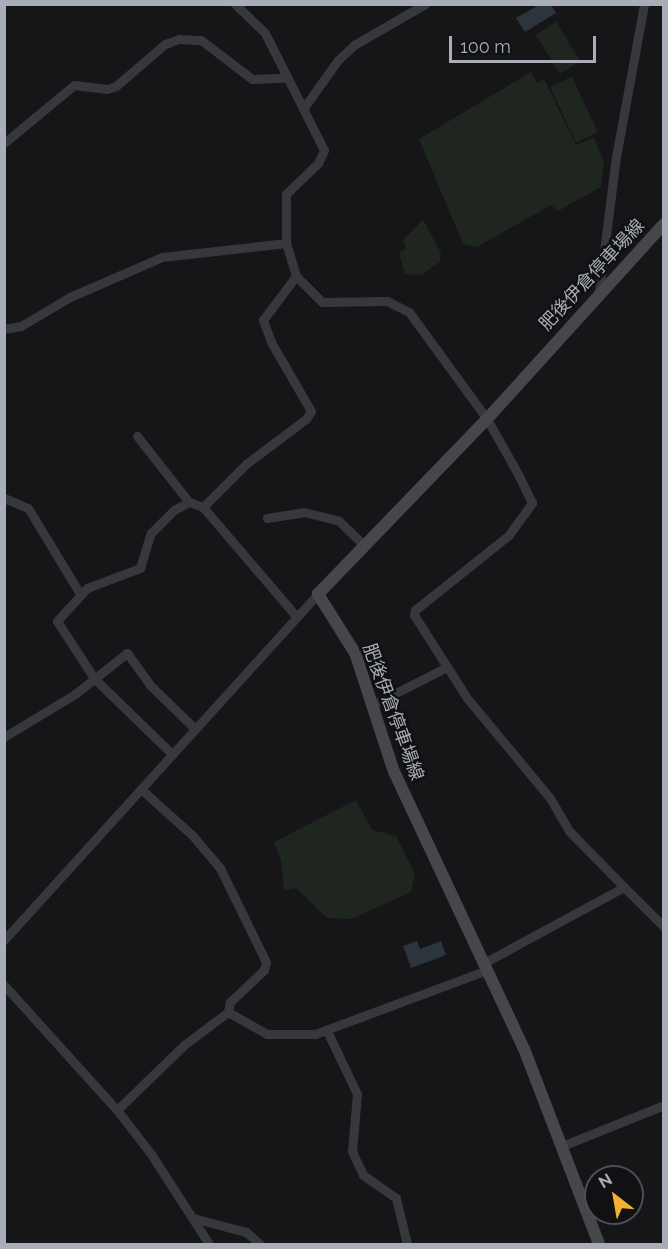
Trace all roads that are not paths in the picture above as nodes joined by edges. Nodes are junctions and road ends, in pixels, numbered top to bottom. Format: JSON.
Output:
{"nodes":[{"id":1,"x":235,"y":4,"type":"edge"},
{"id":2,"x":425,"y":4,"type":"edge"},
{"id":3,"x":644,"y":4,"type":"edge"},
{"id":4,"x":285,"y":78,"type":"junction"},
{"id":5,"x":303,"y":109,"type":"junction"},
{"id":6,"x":4,"y":143,"type":"edge"},
{"id":7,"x":663,"y":224,"type":"edge"},
{"id":8,"x":286,"y":243,"type":"junction"},
{"id":9,"x":296,"y":276,"type":"junction"},
{"id":10,"x":599,"y":291,"type":"junction"},
{"id":11,"x":4,"y":329,"type":"edge"},
{"id":12,"x":487,"y":419,"type":"junction"},
{"id":13,"x":137,"y":436,"type":"dead end"},
{"id":14,"x":4,"y":498,"type":"edge"},
{"id":15,"x":189,"y":502,"type":"junction"},
{"id":16,"x":203,"y":507,"type":"junction"},
{"id":17,"x":267,"y":518,"type":"dead end"},
{"id":18,"x":363,"y":544,"type":"junction"},
{"id":19,"x":80,"y":594,"type":"junction"},
{"id":20,"x":318,"y":594,"type":"junction"},
{"id":21,"x":296,"y":616,"type":"junction"},
{"id":22,"x":447,"y":667,"type":"junction"},
{"id":23,"x":94,"y":678,"type":"junction"},
{"id":24,"x":372,"y":705,"type":"junction"},
{"id":25,"x":194,"y":728,"type":"junction"},
{"id":26,"x":4,"y":737,"type":"edge"},
{"id":27,"x":171,"y":753,"type":"junction"},
{"id":28,"x":141,"y":789,"type":"junction"},
{"id":29,"x":624,"y":886,"type":"junction"},
{"id":30,"x":663,"y":927,"type":"edge"},
{"id":31,"x":4,"y":940,"type":"edge"},
{"id":32,"x":485,"y":967,"type":"junction"},
{"id":33,"x":4,"y":985,"type":"edge"},
{"id":34,"x":228,"y":1012,"type":"junction"},
{"id":35,"x":327,"y":1031,"type":"junction"},
{"id":36,"x":663,"y":1105,"type":"edge"},
{"id":37,"x":117,"y":1110,"type":"junction"},
{"id":38,"x":562,"y":1146,"type":"junction"},
{"id":39,"x":193,"y":1218,"type":"junction"},
{"id":40,"x":209,"y":1245,"type":"edge"},
{"id":41,"x":260,"y":1245,"type":"edge"},
{"id":42,"x":408,"y":1245,"type":"edge"},
{"id":43,"x":599,"y":1245,"type":"edge"}],
"edges":[{"from":1,"to":4,"type":"street"},
{"from":2,"to":5,"type":"street"},
{"from":3,"to":10,"type":"street"},
{"from":4,"to":5,"type":"street"},
{"from":4,"to":6,"type":"street"},
{"from":5,"to":8,"type":"street"},
{"from":7,"to":10,"type":"main road","name":"肥後伊倉停車場線"},
{"from":8,"to":9,"type":"street"},
{"from":8,"to":11,"type":"street"},
{"from":9,"to":12,"type":"street"},
{"from":9,"to":16,"type":"street"},
{"from":10,"to":12,"type":"main road","name":"肥後伊倉停車場線"},
{"from":12,"to":18,"type":"main road","name":"肥後伊倉停車場線"},
{"from":12,"to":22,"type":"street"},
{"from":13,"to":15,"type":"street"},
{"from":14,"to":19,"type":"street"},
{"from":15,"to":16,"type":"street"},
{"from":15,"to":19,"type":"street"},
{"from":16,"to":21,"type":"street"},
{"from":17,"to":18,"type":"street"},
{"from":18,"to":20,"type":"main road","name":"肥後伊倉停車場線"},
{"from":19,"to":23,"type":"street"},
{"from":20,"to":21,"type":"street"},
{"from":20,"to":24,"type":"main road","name":"肥後伊倉停車場線"},
{"from":21,"to":25,"type":"street"},
{"from":22,"to":24,"type":"street"},
{"from":22,"to":29,"type":"street"},
{"from":23,"to":25,"type":"street"},
{"from":23,"to":26,"type":"street"},
{"from":23,"to":27,"type":"street"},
{"from":24,"to":32,"type":"main road","name":"肥後伊倉停車場線"},
{"from":25,"to":27,"type":"street"},
{"from":27,"to":28,"type":"street"},
{"from":28,"to":31,"type":"street"},
{"from":28,"to":34,"type":"street"},
{"from":29,"to":30,"type":"street"},
{"from":29,"to":32,"type":"street"},
{"from":32,"to":35,"type":"street"},
{"from":32,"to":38,"type":"main road","name":"肥後伊倉停車場線"},
{"from":33,"to":37,"type":"street"},
{"from":34,"to":35,"type":"street"},
{"from":34,"to":37,"type":"street"},
{"from":35,"to":42,"type":"street"},
{"from":36,"to":38,"type":"street"},
{"from":37,"to":39,"type":"street"},
{"from":38,"to":43,"type":"main road","name":"肥後伊倉停車場線"},
{"from":39,"to":40,"type":"street"},
{"from":39,"to":41,"type":"street"}]}
